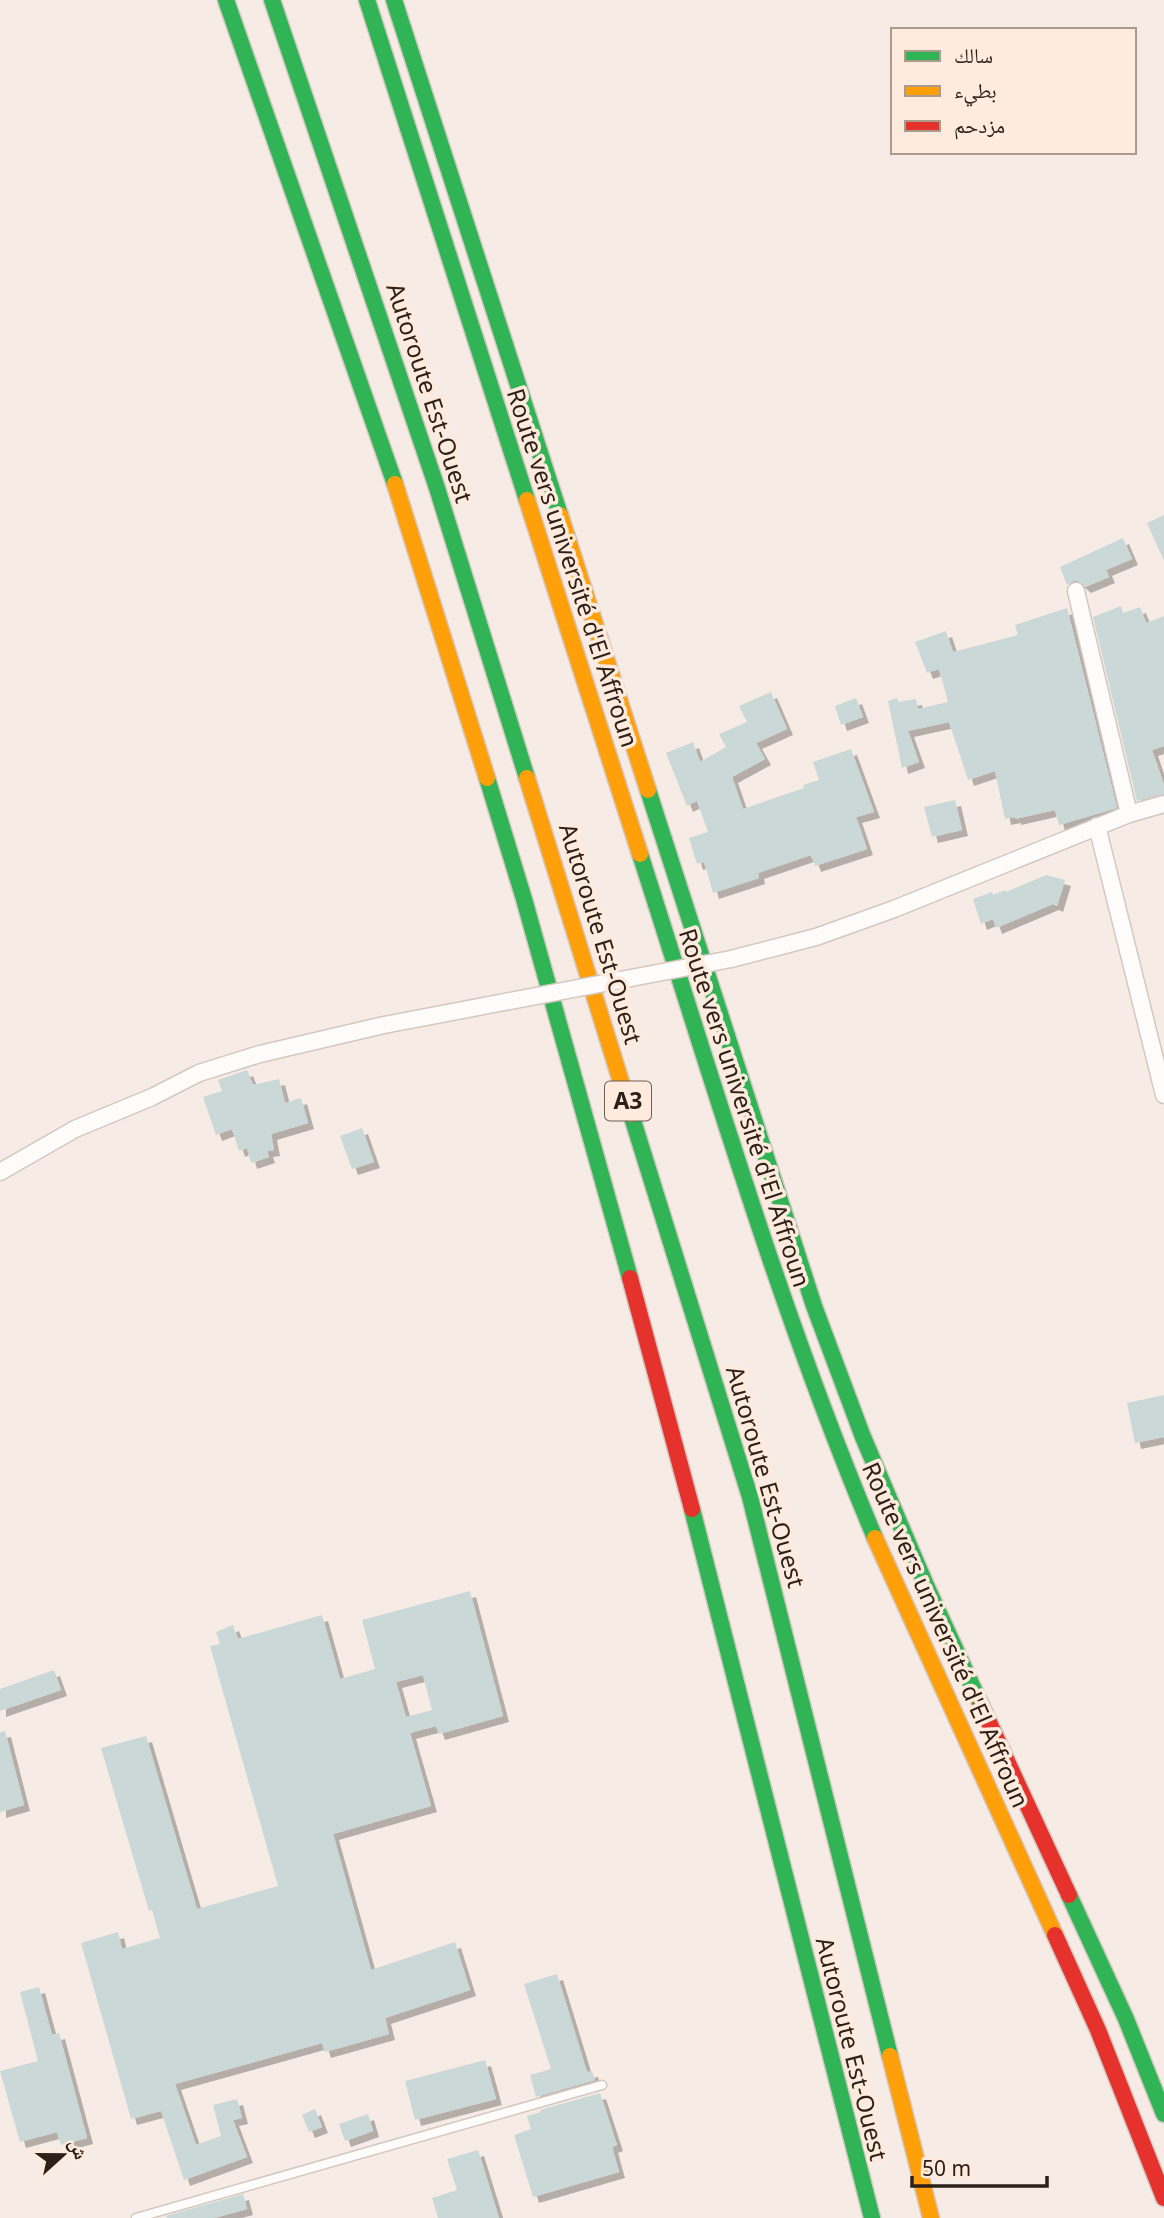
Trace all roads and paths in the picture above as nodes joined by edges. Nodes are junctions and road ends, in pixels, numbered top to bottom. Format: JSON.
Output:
{"nodes":[{"id":1,"x":226,"y":0,"type":"edge"},
{"id":2,"x":272,"y":0,"type":"edge"},
{"id":3,"x":367,"y":0,"type":"edge"},
{"id":4,"x":394,"y":0,"type":"edge"},
{"id":5,"x":1076,"y":591,"type":"dead end"},
{"id":6,"x":1164,"y":804,"type":"edge"},
{"id":7,"x":1129,"y":814,"type":"junction"},
{"id":8,"x":1097,"y":826,"type":"junction"},
{"id":9,"x":1164,"y":1095,"type":"edge"},
{"id":10,"x":0,"y":1172,"type":"edge"},
{"id":11,"x":601,"y":2085,"type":"dead end"},
{"id":12,"x":1164,"y":2114,"type":"edge"},
{"id":13,"x":1164,"y":2198,"type":"edge"},
{"id":14,"x":136,"y":2218,"type":"edge"},
{"id":15,"x":872,"y":2218,"type":"edge"},
{"id":16,"x":931,"y":2218,"type":"edge"}],
"edges":[{"from":1,"to":15,"type":"main road","name":"Autoroute Est-Ouest","number":"A3"},
{"from":2,"to":16,"type":"main road","name":"Autoroute Est-Ouest","number":"A3"},
{"from":3,"to":13,"type":"main road","name":"Route vers université d'El Affroun"},
{"from":4,"to":12,"type":"main road","name":"Route vers université d'El Affroun"},
{"from":5,"to":7,"type":"street"},
{"from":6,"to":7,"type":"street"},
{"from":7,"to":8,"type":"street"},
{"from":8,"to":9,"type":"street"},
{"from":8,"to":10,"type":"street","bridge":true},
{"from":11,"to":14,"type":"lane"}]}
